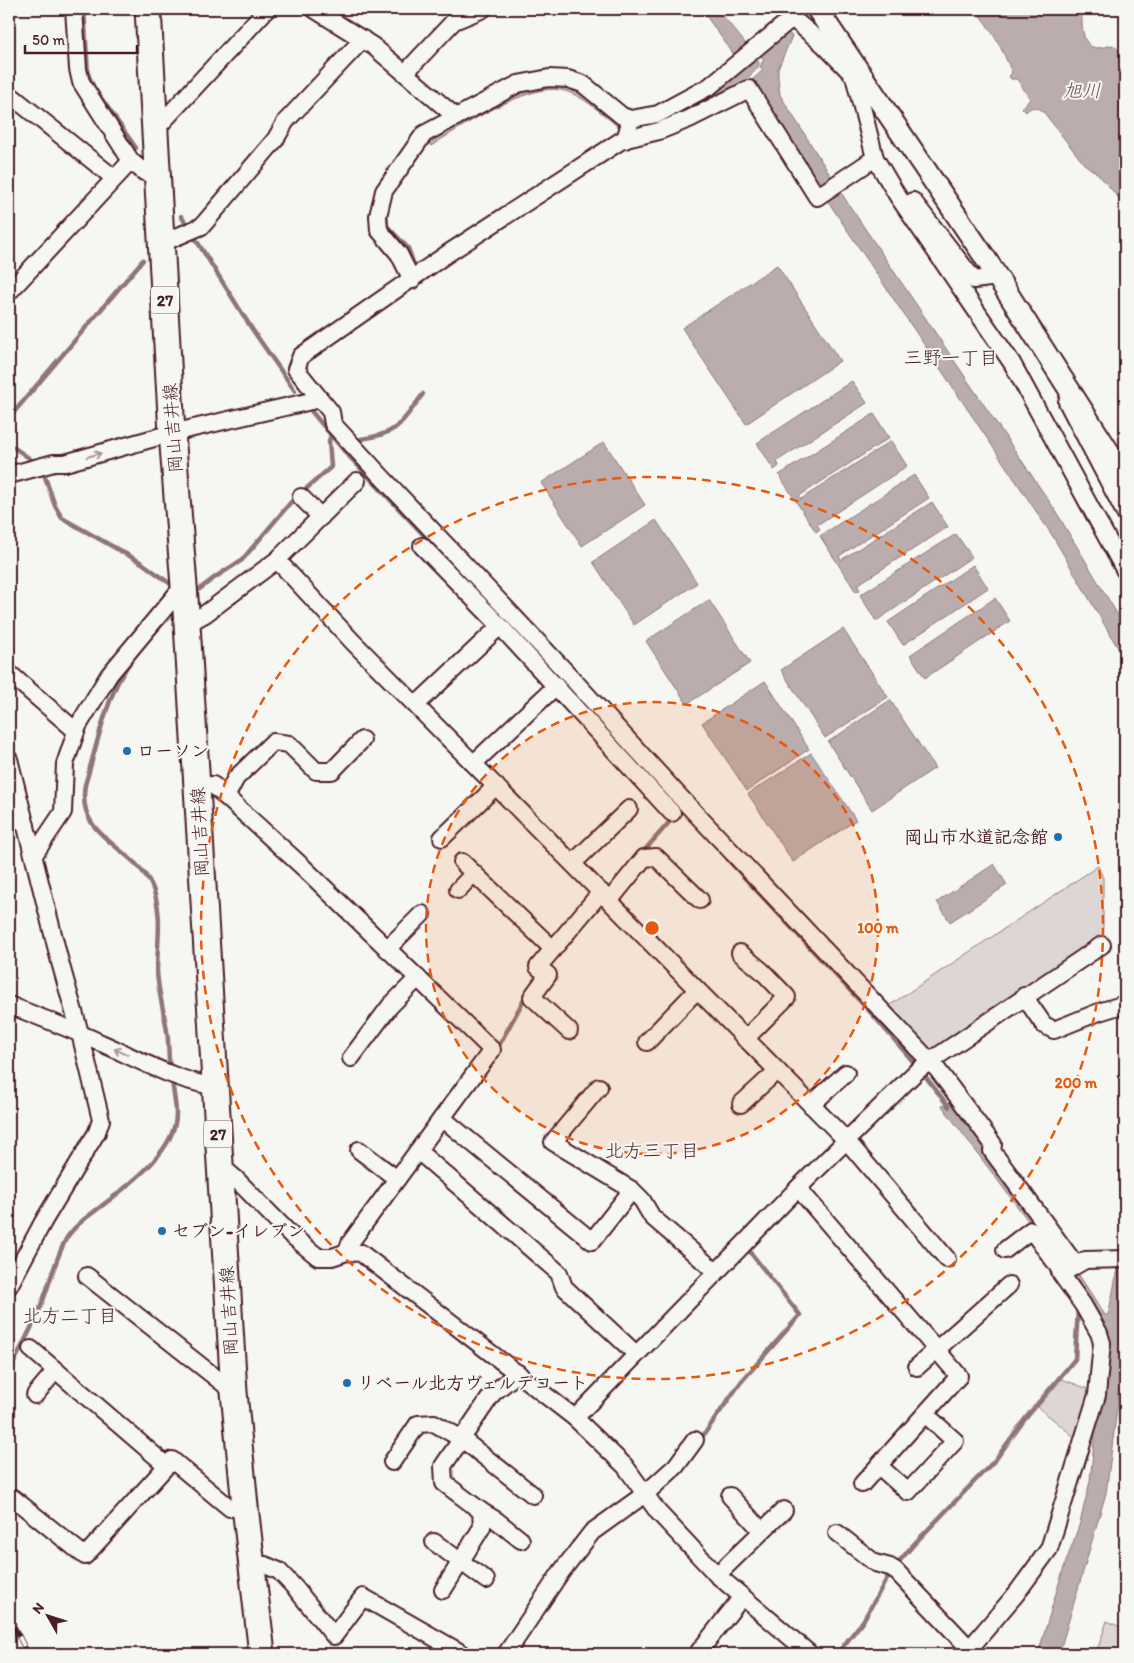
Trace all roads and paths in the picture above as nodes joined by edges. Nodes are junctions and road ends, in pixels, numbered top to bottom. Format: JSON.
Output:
{"nodes":[{"id":1,"x":74,"y":9,"type":"edge"},
{"id":2,"x":148,"y":9,"type":"edge"},
{"id":3,"x":267,"y":9,"type":"edge"},
{"id":4,"x":314,"y":9,"type":"edge"},
{"id":5,"x":483,"y":9,"type":"edge"},
{"id":6,"x":817,"y":9,"type":"edge"},
{"id":7,"x":363,"y":39,"type":"junction"},
{"id":8,"x":405,"y":73,"type":"junction"},
{"id":9,"x":857,"y":74,"type":"junction"},
{"id":10,"x":9,"y":94,"type":"edge"},
{"id":11,"x":456,"y":117,"type":"junction"},
{"id":12,"x":630,"y":119,"type":"junction"},
{"id":13,"x":156,"y":129,"type":"junction"},
{"id":14,"x":626,"y":140,"type":"junction"},
{"id":15,"x":875,"y":158,"type":"junction"},
{"id":16,"x":131,"y":160,"type":"junction"},
{"id":17,"x":158,"y":176,"type":"junction"},
{"id":18,"x":114,"y":178,"type":"junction"},
{"id":19,"x":162,"y":243,"type":"junction"},
{"id":20,"x":997,"y":277,"type":"junction"},
{"id":21,"x":412,"y":280,"type":"junction"},
{"id":22,"x":9,"y":292,"type":"edge"},
{"id":23,"x":1070,"y":391,"type":"junction"},
{"id":24,"x":320,"y":399,"type":"junction"},
{"id":25,"x":172,"y":434,"type":"junction"},
{"id":26,"x":9,"y":475,"type":"edge"},
{"id":27,"x":1125,"y":477,"type":"edge"},
{"id":28,"x":357,"y":481,"type":"dead end"},
{"id":29,"x":302,"y":497,"type":"dead end"},
{"id":30,"x":1125,"y":513,"type":"edge"},
{"id":31,"x":321,"y":517,"type":"junction"},
{"id":32,"x":422,"y":546,"type":"dead end"},
{"id":33,"x":277,"y":560,"type":"junction"},
{"id":34,"x":1125,"y":571,"type":"edge"},
{"id":35,"x":183,"y":599,"type":"junction"},
{"id":36,"x":500,"y":626,"type":"junction"},
{"id":37,"x":9,"y":673,"type":"edge"},
{"id":38,"x":556,"y":686,"type":"junction"},
{"id":39,"x":416,"y":705,"type":"junction"},
{"id":40,"x":76,"y":731,"type":"junction"},
{"id":41,"x":362,"y":740,"type":"dead end"},
{"id":42,"x":9,"y":759,"type":"edge"},
{"id":43,"x":474,"y":763,"type":"junction"},
{"id":44,"x":652,"y":778,"type":"junction"},
{"id":45,"x":197,"y":786,"type":"junction"},
{"id":46,"x":496,"y":786,"type":"junction"},
{"id":47,"x":226,"y":797,"type":"junction"},
{"id":48,"x":628,"y":809,"type":"dead end"},
{"id":49,"x":672,"y":813,"type":"dead end"},
{"id":50,"x":9,"y":814,"type":"edge"},
{"id":51,"x":26,"y":825,"type":"junction"},
{"id":52,"x":442,"y":838,"type":"dead end"},
{"id":53,"x":34,"y":855,"type":"junction"},
{"id":54,"x":462,"y":862,"type":"dead end"},
{"id":55,"x":573,"y":863,"type":"junction"},
{"id":56,"x":474,"y":873,"type":"junction"},
{"id":57,"x":458,"y":890,"type":"dead end"},
{"id":58,"x":606,"y":896,"type":"junction"},
{"id":59,"x":700,"y":900,"type":"dead end"},
{"id":60,"x":422,"y":914,"type":"dead end"},
{"id":61,"x":1102,"y":945,"type":"dead end"},
{"id":62,"x":387,"y":949,"type":"junction"},
{"id":63,"x":553,"y":949,"type":"junction"},
{"id":64,"x":740,"y":954,"type":"dead end"},
{"id":65,"x":418,"y":978,"type":"junction"},
{"id":66,"x":697,"y":990,"type":"junction"},
{"id":67,"x":1024,"y":996,"type":"junction"},
{"id":68,"x":1125,"y":1004,"type":"edge"},
{"id":69,"x":9,"y":1005,"type":"edge"},
{"id":70,"x":569,"y":1030,"type":"dead end"},
{"id":71,"x":80,"y":1033,"type":"junction"},
{"id":72,"x":745,"y":1039,"type":"junction"},
{"id":73,"x":647,"y":1042,"type":"dead end"},
{"id":74,"x":351,"y":1058,"type":"dead end"},
{"id":75,"x":923,"y":1067,"type":"junction"},
{"id":76,"x":777,"y":1071,"type":"junction"},
{"id":77,"x":846,"y":1073,"type":"dead end"},
{"id":78,"x":215,"y":1086,"type":"junction"},
{"id":79,"x":599,"y":1088,"type":"dead end"},
{"id":80,"x":741,"y":1104,"type":"dead end"},
{"id":81,"x":811,"y":1105,"type":"junction"},
{"id":82,"x":445,"y":1120,"type":"junction"},
{"id":83,"x":849,"y":1144,"type":"junction"},
{"id":84,"x":359,"y":1150,"type":"dead end"},
{"id":85,"x":420,"y":1153,"type":"junction"},
{"id":86,"x":221,"y":1170,"type":"junction"},
{"id":87,"x":397,"y":1179,"type":"junction"},
{"id":88,"x":632,"y":1190,"type":"junction"},
{"id":89,"x":801,"y":1191,"type":"junction"},
{"id":90,"x":1005,"y":1250,"type":"dead end"},
{"id":91,"x":347,"y":1252,"type":"junction"},
{"id":92,"x":947,"y":1259,"type":"dead end"},
{"id":93,"x":1122,"y":1259,"type":"edge"},
{"id":94,"x":1069,"y":1269,"type":"junction"},
{"id":95,"x":715,"y":1272,"type":"junction"},
{"id":96,"x":87,"y":1276,"type":"dead end"},
{"id":97,"x":1009,"y":1285,"type":"dead end"},
{"id":98,"x":9,"y":1286,"type":"edge"},
{"id":99,"x":936,"y":1348,"type":"junction"},
{"id":100,"x":30,"y":1349,"type":"dead end"},
{"id":101,"x":636,"y":1354,"type":"junction"},
{"id":102,"x":917,"y":1367,"type":"dead end"},
{"id":103,"x":56,"y":1370,"type":"junction"},
{"id":104,"x":518,"y":1373,"type":"junction"},
{"id":105,"x":234,"y":1392,"type":"junction"},
{"id":106,"x":35,"y":1395,"type":"dead end"},
{"id":107,"x":925,"y":1414,"type":"junction"},
{"id":108,"x":575,"y":1418,"type":"junction"},
{"id":109,"x":462,"y":1439,"type":"junction"},
{"id":110,"x":695,"y":1440,"type":"dead end"},
{"id":111,"x":392,"y":1462,"type":"dead end"},
{"id":112,"x":167,"y":1466,"type":"junction"},
{"id":113,"x":879,"y":1466,"type":"junction"},
{"id":114,"x":862,"y":1484,"type":"dead end"},
{"id":115,"x":645,"y":1494,"type":"junction"},
{"id":116,"x":533,"y":1495,"type":"dead end"},
{"id":117,"x":730,"y":1496,"type":"dead end"},
{"id":118,"x":13,"y":1498,"type":"dead end"},
{"id":119,"x":245,"y":1506,"type":"junction"},
{"id":120,"x":784,"y":1510,"type":"dead end"},
{"id":121,"x":481,"y":1511,"type":"junction"},
{"id":122,"x":762,"y":1531,"type":"junction"},
{"id":123,"x":837,"y":1533,"type":"dead end"},
{"id":124,"x":521,"y":1540,"type":"dead end"},
{"id":125,"x":434,"y":1542,"type":"dead end"},
{"id":126,"x":461,"y":1561,"type":"junction"},
{"id":127,"x":251,"y":1564,"type":"junction"},
{"id":128,"x":717,"y":1575,"type":"junction"},
{"id":129,"x":486,"y":1580,"type":"dead end"},
{"id":130,"x":443,"y":1590,"type":"dead end"},
{"id":131,"x":742,"y":1597,"type":"junction"},
{"id":132,"x":967,"y":1651,"type":"edge"},
{"id":133,"x":262,"y":1654,"type":"edge"},
{"id":134,"x":463,"y":1654,"type":"edge"},
{"id":135,"x":506,"y":1654,"type":"edge"},
{"id":136,"x":697,"y":1654,"type":"edge"},
{"id":137,"x":810,"y":1654,"type":"edge"}],
"edges":[{"from":1,"to":16,"type":"street"},
{"from":2,"to":13,"type":"main road","name":"岡山吉井線","number":"27"},
{"from":3,"to":13,"type":"street"},
{"from":4,"to":7,"type":"street"},
{"from":5,"to":8,"type":"street"},
{"from":6,"to":9,"type":"street"},
{"from":7,"to":8,"type":"street"},
{"from":7,"to":19,"type":"street"},
{"from":8,"to":11,"type":"street"},
{"from":9,"to":12,"type":"street"},
{"from":9,"to":15,"type":"street"},
{"from":9,"to":20,"type":"street"},
{"from":10,"to":18,"type":"street"},
{"from":11,"to":12,"type":"street"},
{"from":11,"to":21,"type":"street"},
{"from":12,"to":14,"type":"street"},
{"from":13,"to":17,"type":"main road","name":"岡山吉井線","number":"27"},
{"from":14,"to":15,"type":"street"},
{"from":14,"to":21,"type":"street"},
{"from":15,"to":20,"type":"street"},
{"from":15,"to":34,"type":"street"},
{"from":16,"to":17,"type":"street"},
{"from":16,"to":18,"type":"street"},
{"from":17,"to":19,"type":"main road","name":"岡山吉井線","number":"27"},
{"from":18,"to":22,"type":"street"},
{"from":19,"to":25,"type":"main road","name":"岡山吉井線","number":"27"},
{"from":20,"to":23,"type":"street"},
{"from":21,"to":24,"type":"street"},
{"from":23,"to":27,"type":"street"},
{"from":23,"to":30,"type":"street"},
{"from":24,"to":25,"type":"street"},
{"from":24,"to":44,"type":"street"},
{"from":26,"to":25,"type":"street","one_way":true},
{"from":25,"to":35,"type":"main road","name":"岡山吉井線","number":"27"},
{"from":28,"to":31,"type":"street"},
{"from":29,"to":31,"type":"street"},
{"from":31,"to":33,"type":"street"},
{"from":32,"to":36,"type":"street"},
{"from":33,"to":35,"type":"street"},
{"from":33,"to":39,"type":"street"},
{"from":35,"to":40,"type":"street"},
{"from":35,"to":45,"type":"main road","name":"岡山吉井線","number":"27"},
{"from":36,"to":38,"type":"street"},
{"from":36,"to":39,"type":"street"},
{"from":37,"to":40,"type":"street"},
{"from":38,"to":43,"type":"street"},
{"from":38,"to":44,"type":"street"},
{"from":39,"to":43,"type":"street"},
{"from":40,"to":53,"type":"street"},
{"from":41,"to":47,"type":"street"},
{"from":42,"to":51,"type":"street"},
{"from":43,"to":46,"type":"street"},
{"from":44,"to":49,"type":"street"},
{"from":44,"to":75,"type":"street"},
{"from":45,"to":47,"type":"street"},
{"from":45,"to":78,"type":"main road","name":"岡山吉井線","number":"27"},
{"from":46,"to":52,"type":"street"},
{"from":46,"to":55,"type":"street"},
{"from":47,"to":62,"type":"street"},
{"from":48,"to":55,"type":"street"},
{"from":50,"to":51,"type":"street"},
{"from":51,"to":53,"type":"street"},
{"from":53,"to":71,"type":"street"},
{"from":54,"to":56,"type":"street"},
{"from":55,"to":58,"type":"street"},
{"from":56,"to":57,"type":"street"},
{"from":56,"to":63,"type":"street"},
{"from":58,"to":59,"type":"street"},
{"from":58,"to":63,"type":"street"},
{"from":58,"to":66,"type":"street"},
{"from":60,"to":62,"type":"street"},
{"from":61,"to":67,"type":"street"},
{"from":62,"to":65,"type":"street"},
{"from":63,"to":70,"type":"street"},
{"from":64,"to":72,"type":"street"},
{"from":65,"to":74,"type":"street"},
{"from":65,"to":82,"type":"street"},
{"from":66,"to":72,"type":"street"},
{"from":66,"to":73,"type":"street"},
{"from":67,"to":68,"type":"street"},
{"from":67,"to":75,"type":"street"},
{"from":69,"to":71,"type":"street"},
{"from":78,"to":71,"type":"street","one_way":true},
{"from":71,"to":98,"type":"street"},
{"from":72,"to":76,"type":"street"},
{"from":75,"to":83,"type":"street"},
{"from":75,"to":94,"type":"street"},
{"from":76,"to":80,"type":"street"},
{"from":76,"to":81,"type":"street"},
{"from":77,"to":81,"type":"street"},
{"from":78,"to":86,"type":"main road","name":"岡山吉井線","number":"27"},
{"from":79,"to":88,"type":"street"},
{"from":81,"to":83,"type":"street"},
{"from":82,"to":85,"type":"street"},
{"from":82,"to":88,"type":"street"},
{"from":83,"to":89,"type":"street"},
{"from":83,"to":92,"type":"street"},
{"from":84,"to":87,"type":"street"},
{"from":85,"to":87,"type":"street"},
{"from":85,"to":101,"type":"street"},
{"from":86,"to":91,"type":"street"},
{"from":86,"to":105,"type":"main road","name":"岡山吉井線","number":"27"},
{"from":87,"to":91,"type":"street"},
{"from":88,"to":95,"type":"street"},
{"from":89,"to":95,"type":"street"},
{"from":89,"to":99,"type":"street"},
{"from":90,"to":94,"type":"street"},
{"from":91,"to":104,"type":"street"},
{"from":93,"to":94,"type":"street"},
{"from":94,"to":132,"type":"street"},
{"from":95,"to":101,"type":"street"},
{"from":96,"to":105,"type":"street"},
{"from":97,"to":99,"type":"street"},
{"from":99,"to":102,"type":"street"},
{"from":99,"to":107,"type":"street"},
{"from":100,"to":103,"type":"street"},
{"from":101,"to":108,"type":"street"},
{"from":103,"to":106,"type":"street"},
{"from":103,"to":112,"type":"street"},
{"from":104,"to":108,"type":"street"},
{"from":104,"to":109,"type":"street"},
{"from":105,"to":119,"type":"main road","name":"岡山吉井線","number":"27"},
{"from":107,"to":113,"type":"street"},
{"from":107,"to":113,"type":"street"},
{"from":108,"to":115,"type":"street"},
{"from":109,"to":111,"type":"street"},
{"from":109,"to":116,"type":"street"},
{"from":109,"to":121,"type":"street"},
{"from":110,"to":115,"type":"street"},
{"from":112,"to":118,"type":"street"},
{"from":112,"to":119,"type":"street"},
{"from":113,"to":114,"type":"street"},
{"from":115,"to":128,"type":"street"},
{"from":115,"to":135,"type":"street"},
{"from":117,"to":122,"type":"street"},
{"from":119,"to":127,"type":"main road","name":"岡山吉井線","number":"27"},
{"from":120,"to":122,"type":"street"},
{"from":121,"to":124,"type":"street"},
{"from":121,"to":126,"type":"street"},
{"from":122,"to":128,"type":"street"},
{"from":123,"to":132,"type":"street"},
{"from":125,"to":126,"type":"street"},
{"from":126,"to":129,"type":"street"},
{"from":126,"to":130,"type":"street"},
{"from":127,"to":133,"type":"main road","name":"岡山吉井線","number":"27"},
{"from":127,"to":134,"type":"street"},
{"from":128,"to":131,"type":"street"},
{"from":131,"to":136,"type":"street"},
{"from":131,"to":137,"type":"street"}]}
